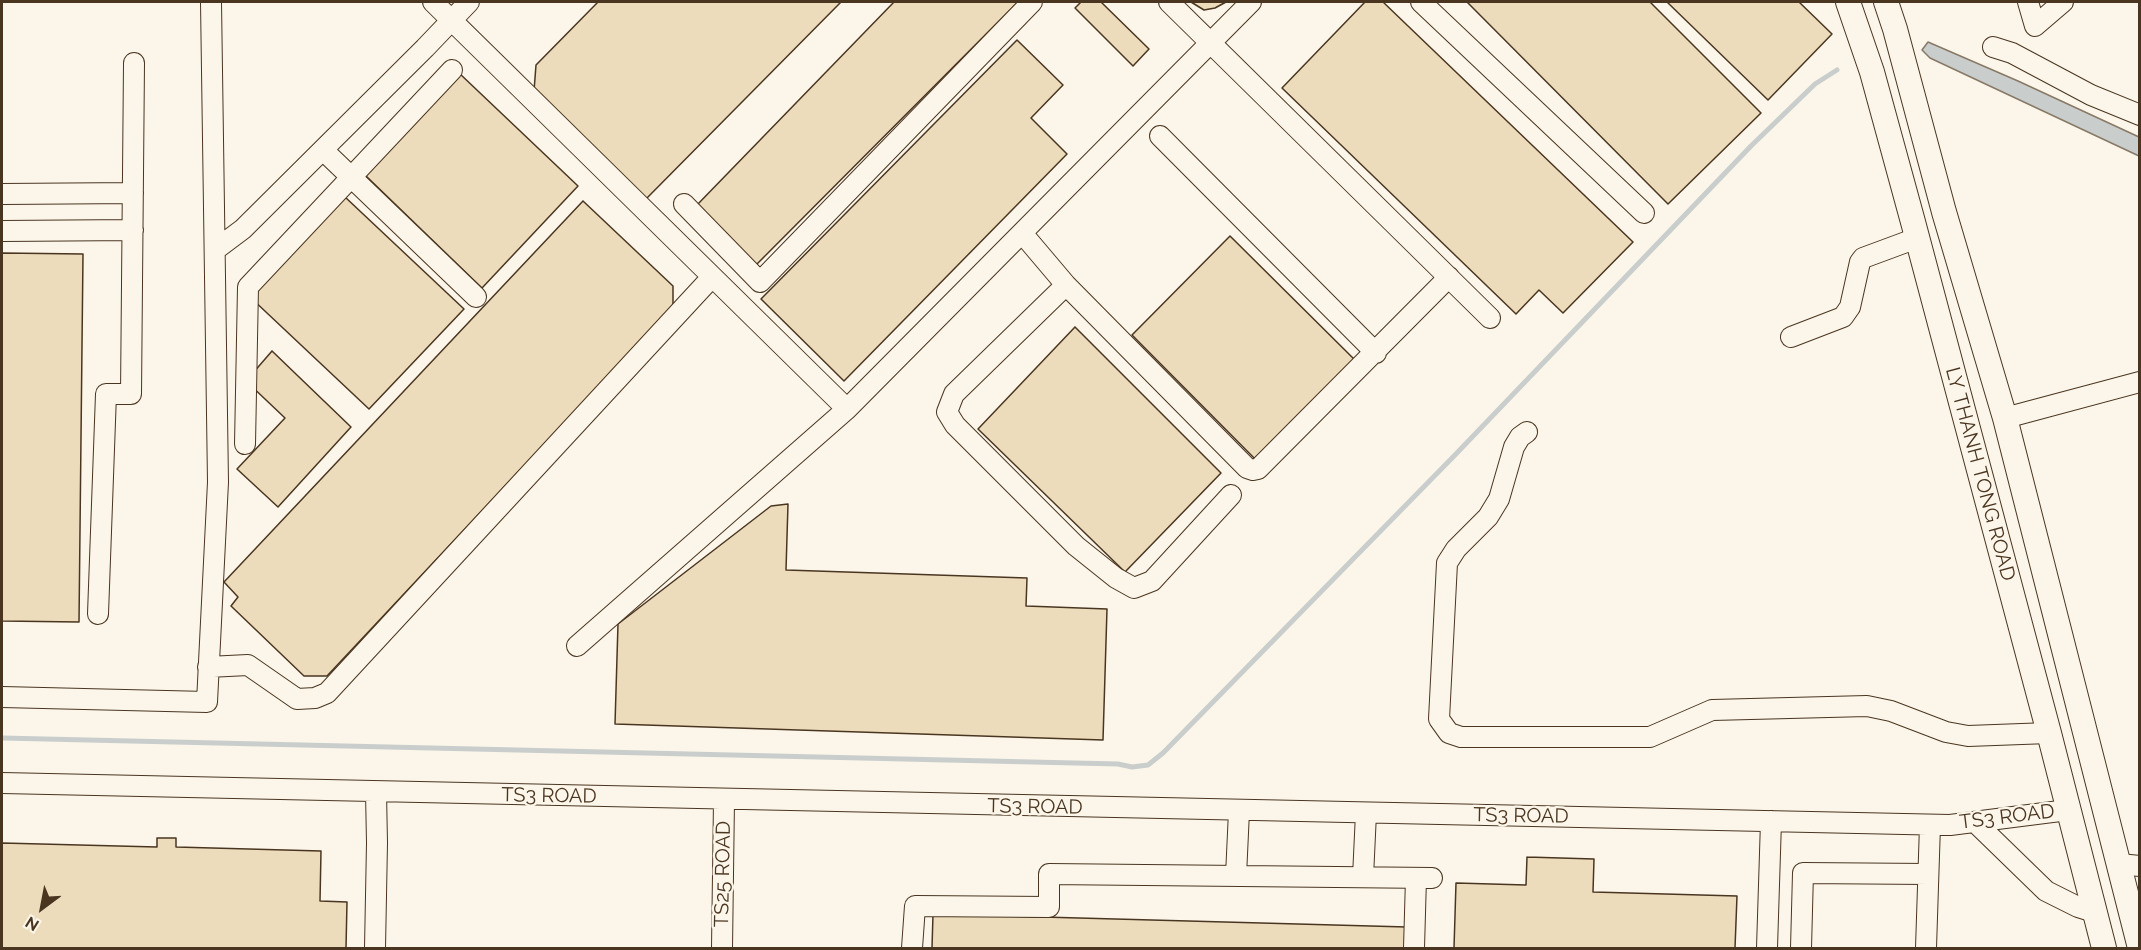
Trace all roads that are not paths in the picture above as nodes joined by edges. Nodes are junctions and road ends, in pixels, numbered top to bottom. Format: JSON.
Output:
{"nodes":[{"id":1,"x":211,"y":2,"type":"edge"},
{"id":2,"x":434,"y":2,"type":"edge"},
{"id":3,"x":469,"y":2,"type":"edge"},
{"id":4,"x":1032,"y":2,"type":"edge"},
{"id":5,"x":1169,"y":2,"type":"edge"},
{"id":6,"x":1251,"y":2,"type":"edge"},
{"id":7,"x":1421,"y":2,"type":"edge"},
{"id":8,"x":1848,"y":2,"type":"edge"},
{"id":9,"x":1886,"y":2,"type":"edge"},
{"id":10,"x":2028,"y":2,"type":"edge"},
{"id":11,"x":2063,"y":2,"type":"edge"},
{"id":12,"x":452,"y":20,"type":"junction"},
{"id":13,"x":2035,"y":26,"type":"junction"},
{"id":14,"x":1211,"y":42,"type":"junction"},
{"id":15,"x":1993,"y":47,"type":"dead end"},
{"id":16,"x":2022,"y":58,"type":"junction"},
{"id":17,"x":134,"y":63,"type":"dead end"},
{"id":18,"x":453,"y":70,"type":"dead end"},
{"id":19,"x":2139,"y":115,"type":"edge"},
{"id":20,"x":1160,"y":136,"type":"dead end"},
{"id":21,"x":323,"y":150,"type":"junction"},
{"id":22,"x":351,"y":177,"type":"junction"},
{"id":23,"x":133,"y":193,"type":"junction"},
{"id":24,"x":2,"y":194,"type":"edge"},
{"id":25,"x":684,"y":204,"type":"dead end"},
{"id":26,"x":1944,"y":212,"type":"junction"},
{"id":27,"x":1644,"y":213,"type":"dead end"},
{"id":28,"x":133,"y":230,"type":"junction"},
{"id":29,"x":1915,"y":230,"type":"junction"},
{"id":30,"x":2,"y":231,"type":"edge"},
{"id":31,"x":1022,"y":233,"type":"junction"},
{"id":32,"x":215,"y":250,"type":"junction"},
{"id":33,"x":712,"y":277,"type":"junction"},
{"id":34,"x":1449,"y":277,"type":"junction"},
{"id":35,"x":1066,"y":285,"type":"junction"},
{"id":36,"x":476,"y":297,"type":"dead end"},
{"id":37,"x":1490,"y":318,"type":"dead end"},
{"id":38,"x":1791,"y":337,"type":"dead end"},
{"id":39,"x":1376,"y":353,"type":"junction"},
{"id":40,"x":2139,"y":382,"type":"edge"},
{"id":41,"x":847,"y":409,"type":"junction"},
{"id":42,"x":2005,"y":418,"type":"junction"},
{"id":43,"x":1527,"y":432,"type":"dead end"},
{"id":44,"x":244,"y":444,"type":"dead end"},
{"id":45,"x":1231,"y":495,"type":"dead end"},
{"id":46,"x":98,"y":614,"type":"dead end"},
{"id":47,"x":577,"y":646,"type":"dead end"},
{"id":48,"x":208,"y":667,"type":"junction"},
{"id":49,"x":2,"y":697,"type":"edge"},
{"id":50,"x":2049,"y":733,"type":"junction"},
{"id":51,"x":2,"y":783,"type":"edge"},
{"id":52,"x":376,"y":792,"type":"junction"},
{"id":53,"x":724,"y":800,"type":"junction"},
{"id":54,"x":2102,"y":802,"type":"junction"},
{"id":55,"x":2068,"y":810,"type":"junction"},
{"id":56,"x":1239,"y":811,"type":"junction"},
{"id":57,"x":1366,"y":813,"type":"junction"},
{"id":58,"x":1771,"y":821,"type":"junction"},
{"id":59,"x":1975,"y":822,"type":"junction"},
{"id":60,"x":1930,"y":825,"type":"junction"},
{"id":61,"x":2129,"y":865,"type":"edge"},
{"id":62,"x":1928,"y":874,"type":"junction"},
{"id":63,"x":1236,"y":876,"type":"junction"},
{"id":64,"x":1363,"y":877,"type":"junction"},
{"id":65,"x":2094,"y":912,"type":"junction"},
{"id":66,"x":2139,"y":944,"type":"edge"},
{"id":67,"x":375,"y":948,"type":"edge"},
{"id":68,"x":722,"y":948,"type":"edge"},
{"id":69,"x":912,"y":948,"type":"edge"},
{"id":70,"x":1414,"y":948,"type":"edge"},
{"id":71,"x":1767,"y":948,"type":"edge"},
{"id":72,"x":1801,"y":948,"type":"edge"},
{"id":73,"x":1926,"y":948,"type":"edge"},
{"id":74,"x":2104,"y":948,"type":"edge"}],
"edges":[{"from":1,"to":32,"type":"street"},
{"from":2,"to":12,"type":"street"},
{"from":3,"to":12,"type":"street"},
{"from":4,"to":25,"type":"street"},
{"from":5,"to":14,"type":"street"},
{"from":6,"to":14,"type":"street"},
{"from":7,"to":27,"type":"street"},
{"from":8,"to":29,"type":"main road","name":"LY THANH TONG ROAD"},
{"from":9,"to":26,"type":"main road","name":"LY THANH TONG ROAD"},
{"from":10,"to":13,"type":"street"},
{"from":11,"to":13,"type":"street"},
{"from":12,"to":21,"type":"street"},
{"from":12,"to":33,"type":"street"},
{"from":13,"to":16,"type":"street"},
{"from":14,"to":31,"type":"street"},
{"from":14,"to":34,"type":"street"},
{"from":15,"to":16,"type":"street"},
{"from":16,"to":19,"type":"street"},
{"from":17,"to":23,"type":"street"},
{"from":18,"to":22,"type":"street"},
{"from":20,"to":39,"type":"street"},
{"from":21,"to":22,"type":"street"},
{"from":21,"to":32,"type":"street"},
{"from":22,"to":36,"type":"street"},
{"from":22,"to":44,"type":"street"},
{"from":23,"to":24,"type":"street"},
{"from":23,"to":28,"type":"street"},
{"from":26,"to":29,"type":"main road"},
{"from":26,"to":42,"type":"main road","name":"LY THANH TONG ROAD"},
{"from":28,"to":30,"type":"street"},
{"from":28,"to":46,"type":"street"},
{"from":29,"to":38,"type":"street"},
{"from":29,"to":50,"type":"main road","name":"LY THANH TONG ROAD"},
{"from":31,"to":35,"type":"street"},
{"from":31,"to":41,"type":"street"},
{"from":32,"to":48,"type":"street"},
{"from":33,"to":41,"type":"street"},
{"from":33,"to":48,"type":"street"},
{"from":34,"to":37,"type":"street"},
{"from":34,"to":39,"type":"street"},
{"from":35,"to":39,"type":"street"},
{"from":35,"to":45,"type":"street"},
{"from":40,"to":42,"type":"street"},
{"from":41,"to":47,"type":"street"},
{"from":42,"to":54,"type":"main road","name":"LY THANH TONG ROAD"},
{"from":43,"to":50,"type":"street"},
{"from":48,"to":49,"type":"street"},
{"from":50,"to":55,"type":"main road","name":"LY THANH TONG ROAD"},
{"from":51,"to":52,"type":"street","name":"TS3 ROAD"},
{"from":52,"to":53,"type":"street","name":"TS3 ROAD"},
{"from":52,"to":67,"type":"street"},
{"from":53,"to":56,"type":"street","name":"TS3 ROAD"},
{"from":53,"to":68,"type":"street","name":"TS25 ROAD"},
{"from":54,"to":55,"type":"main road"},
{"from":54,"to":61,"type":"main road","name":"LY THANH TONG ROAD"},
{"from":55,"to":59,"type":"street","name":"TS3 ROAD"},
{"from":55,"to":65,"type":"main road","name":"LY THANH TONG ROAD"},
{"from":56,"to":57,"type":"street","name":"TS3 ROAD"},
{"from":56,"to":63,"type":"street"},
{"from":57,"to":58,"type":"street","name":"TS3 ROAD"},
{"from":57,"to":64,"type":"street"},
{"from":58,"to":60,"type":"street","name":"TS3 ROAD"},
{"from":58,"to":71,"type":"street"},
{"from":59,"to":60,"type":"street","name":"TS3 ROAD"},
{"from":59,"to":65,"type":"street"},
{"from":60,"to":62,"type":"street"},
{"from":61,"to":66,"type":"main road","name":"LY THANH TONG ROAD"},
{"from":62,"to":72,"type":"street"},
{"from":62,"to":73,"type":"street"},
{"from":63,"to":64,"type":"street"},
{"from":63,"to":69,"type":"street"},
{"from":64,"to":70,"type":"street"},
{"from":65,"to":74,"type":"main road","name":"LY THANH TONG ROAD"}]}
